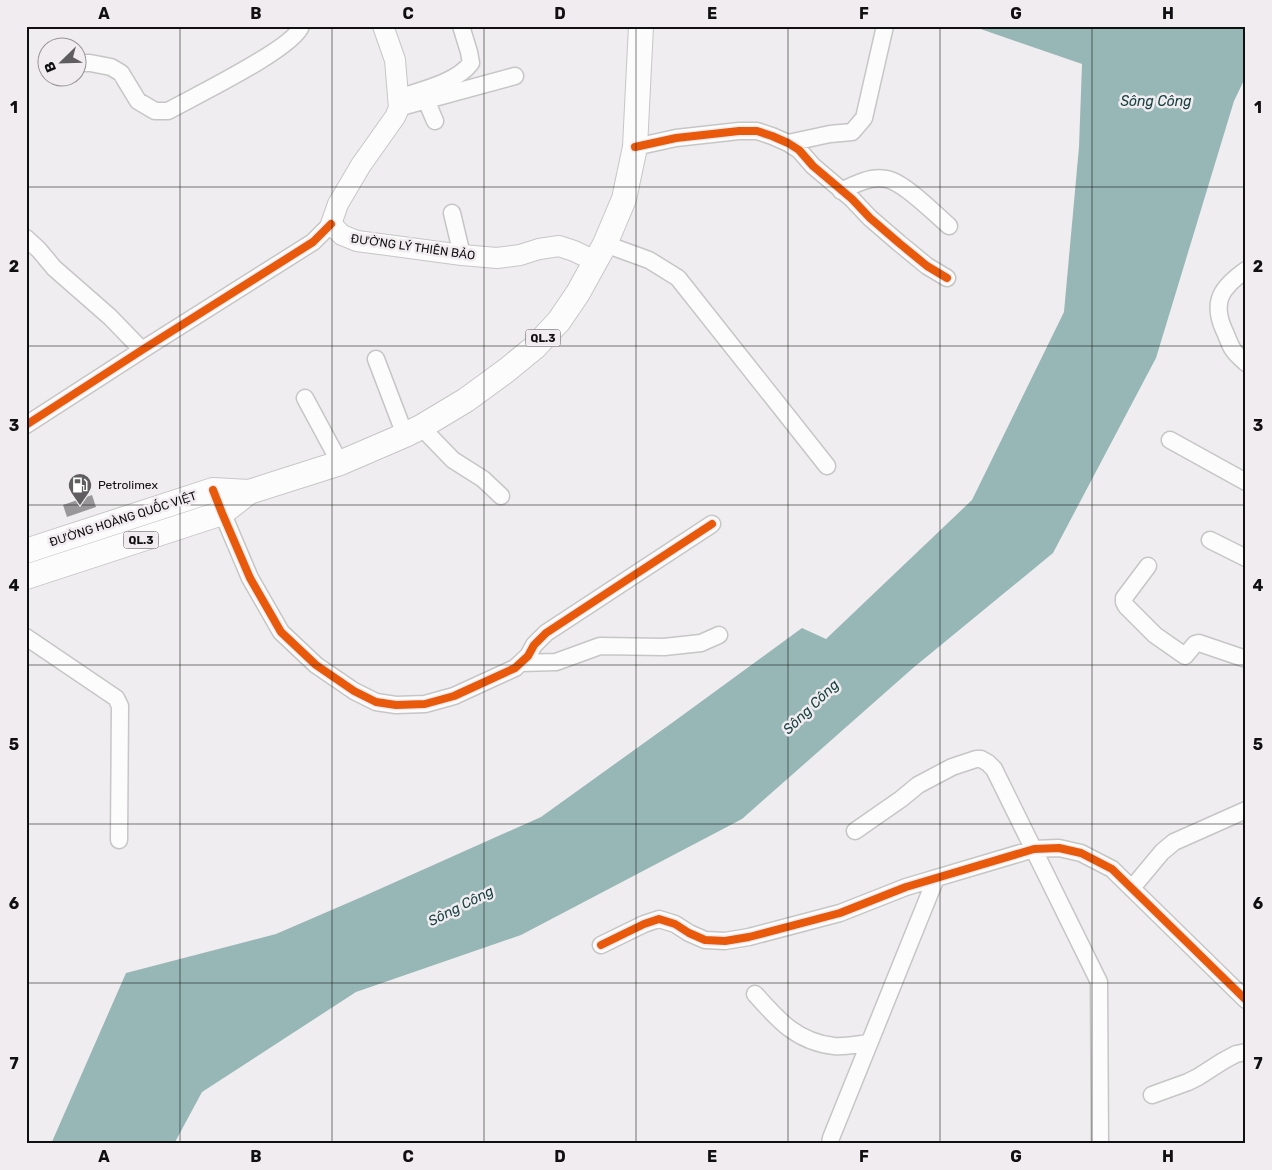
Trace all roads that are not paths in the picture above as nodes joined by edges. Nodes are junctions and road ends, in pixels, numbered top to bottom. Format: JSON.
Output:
{"nodes":[{"id":1,"x":301,"y":26,"type":"edge"},
{"id":2,"x":383,"y":26,"type":"edge"},
{"id":3,"x":461,"y":26,"type":"edge"},
{"id":4,"x":641,"y":26,"type":"edge"},
{"id":5,"x":885,"y":26,"type":"edge"},
{"id":6,"x":88,"y":63,"type":"edge"},
{"id":7,"x":515,"y":76,"type":"dead end"},
{"id":8,"x":426,"y":100,"type":"junction"},
{"id":9,"x":399,"y":103,"type":"junction"},
{"id":10,"x":435,"y":120,"type":"dead end"},
{"id":11,"x":788,"y":143,"type":"junction"},
{"id":12,"x":636,"y":147,"type":"junction"},
{"id":13,"x":841,"y":191,"type":"junction"},
{"id":14,"x":452,"y":213,"type":"dead end"},
{"id":15,"x":330,"y":224,"type":"junction"},
{"id":16,"x":949,"y":226,"type":"dead end"},
{"id":17,"x":26,"y":238,"type":"edge"},
{"id":18,"x":600,"y":252,"type":"junction"},
{"id":19,"x":462,"y":255,"type":"junction"},
{"id":20,"x":1246,"y":270,"type":"edge"},
{"id":21,"x":947,"y":278,"type":"dead end"},
{"id":22,"x":142,"y":350,"type":"junction"},
{"id":23,"x":376,"y":359,"type":"dead end"},
{"id":24,"x":1246,"y":363,"type":"edge"},
{"id":25,"x":305,"y":398,"type":"dead end"},
{"id":26,"x":26,"y":426,"type":"edge"},
{"id":27,"x":413,"y":431,"type":"junction"},
{"id":28,"x":1170,"y":440,"type":"dead end"},
{"id":29,"x":340,"y":463,"type":"junction"},
{"id":30,"x":827,"y":466,"type":"dead end"},
{"id":31,"x":1246,"y":482,"type":"edge"},
{"id":32,"x":213,"y":490,"type":"junction"},
{"id":33,"x":250,"y":492,"type":"junction"},
{"id":34,"x":501,"y":496,"type":"dead end"},
{"id":35,"x":222,"y":513,"type":"junction"},
{"id":36,"x":712,"y":524,"type":"dead end"},
{"id":37,"x":1210,"y":540,"type":"dead end"},
{"id":38,"x":26,"y":551,"type":"edge"},
{"id":39,"x":1246,"y":558,"type":"edge"},
{"id":40,"x":1148,"y":566,"type":"dead end"},
{"id":41,"x":26,"y":577,"type":"edge"},
{"id":42,"x":719,"y":635,"type":"dead end"},
{"id":43,"x":26,"y":637,"type":"edge"},
{"id":44,"x":1246,"y":659,"type":"edge"},
{"id":45,"x":520,"y":663,"type":"junction"},
{"id":46,"x":1246,"y":810,"type":"edge"},
{"id":47,"x":854,"y":832,"type":"dead end"},
{"id":48,"x":119,"y":840,"type":"dead end"},
{"id":49,"x":1034,"y":849,"type":"junction"},
{"id":50,"x":936,"y":878,"type":"junction"},
{"id":51,"x":1132,"y":888,"type":"junction"},
{"id":52,"x":601,"y":944,"type":"dead end"},
{"id":53,"x":755,"y":994,"type":"dead end"},
{"id":54,"x":1246,"y":1000,"type":"edge"},
{"id":55,"x":869,"y":1043,"type":"junction"},
{"id":56,"x":1246,"y":1052,"type":"edge"},
{"id":57,"x":1152,"y":1095,"type":"dead end"},
{"id":58,"x":830,"y":1144,"type":"edge"},
{"id":59,"x":1100,"y":1144,"type":"edge"}],
"edges":[{"from":1,"to":6,"type":"street"},
{"from":2,"to":9,"type":"main road"},
{"from":3,"to":9,"type":"street"},
{"from":4,"to":12,"type":"highway","name":"ĐƯỜNG HOÀNG QUỐC VIỆT","number":"QL.3"},
{"from":5,"to":11,"type":"street"},
{"from":7,"to":8,"type":"street"},
{"from":8,"to":9,"type":"street"},
{"from":8,"to":10,"type":"street"},
{"from":9,"to":15,"type":"main road"},
{"from":11,"to":12,"type":"street"},
{"from":11,"to":13,"type":"street"},
{"from":12,"to":18,"type":"highway","name":"ĐƯỜNG HOÀNG QUỐC VIỆT","number":"QL.3"},
{"from":13,"to":16,"type":"street"},
{"from":13,"to":21,"type":"street"},
{"from":14,"to":19,"type":"street"},
{"from":15,"to":19,"type":"main road","name":"ĐƯỜNG LÝ THIÊN BẢO"},
{"from":15,"to":22,"type":"street"},
{"from":17,"to":22,"type":"street"},
{"from":18,"to":19,"type":"main road","name":"ĐƯỜNG LÝ THIÊN BẢO"},
{"from":18,"to":27,"type":"highway","name":"ĐƯỜNG HOÀNG QUỐC VIỆT","number":"QL.3"},
{"from":18,"to":30,"type":"street"},
{"from":20,"to":24,"type":"street"},
{"from":22,"to":26,"type":"street"},
{"from":23,"to":27,"type":"street"},
{"from":25,"to":29,"type":"street"},
{"from":27,"to":29,"type":"highway","name":"ĐƯỜNG HOÀNG QUỐC VIỆT","number":"QL.3"},
{"from":27,"to":34,"type":"street"},
{"from":28,"to":31,"type":"street"},
{"from":29,"to":33,"type":"highway","name":"ĐƯỜNG HOÀNG QUỐC VIỆT","number":"QL.3"},
{"from":32,"to":33,"type":"highway","name":"ĐƯỜNG HOÀNG QUỐC VIỆT","number":"QL.3"},
{"from":32,"to":35,"type":"street"},
{"from":32,"to":38,"type":"highway","name":"ĐƯỜNG HOÀNG QUỐC VIỆT","number":"QL.3"},
{"from":33,"to":35,"type":"highway","name":"ĐƯỜNG HOÀNG QUỐC VIỆT","number":"QL.3"},
{"from":35,"to":41,"type":"highway","name":"ĐƯỜNG HOÀNG QUỐC VIỆT","number":"QL.3"},
{"from":35,"to":45,"type":"street"},
{"from":36,"to":45,"type":"street"},
{"from":37,"to":39,"type":"street"},
{"from":40,"to":44,"type":"street"},
{"from":42,"to":45,"type":"street"},
{"from":43,"to":48,"type":"street"},
{"from":46,"to":51,"type":"street"},
{"from":47,"to":49,"type":"street"},
{"from":49,"to":50,"type":"street"},
{"from":49,"to":51,"type":"street"},
{"from":49,"to":59,"type":"street"},
{"from":50,"to":52,"type":"street"},
{"from":50,"to":55,"type":"street"},
{"from":51,"to":54,"type":"street"},
{"from":53,"to":55,"type":"street"},
{"from":55,"to":58,"type":"street"},
{"from":56,"to":57,"type":"street"}]}
